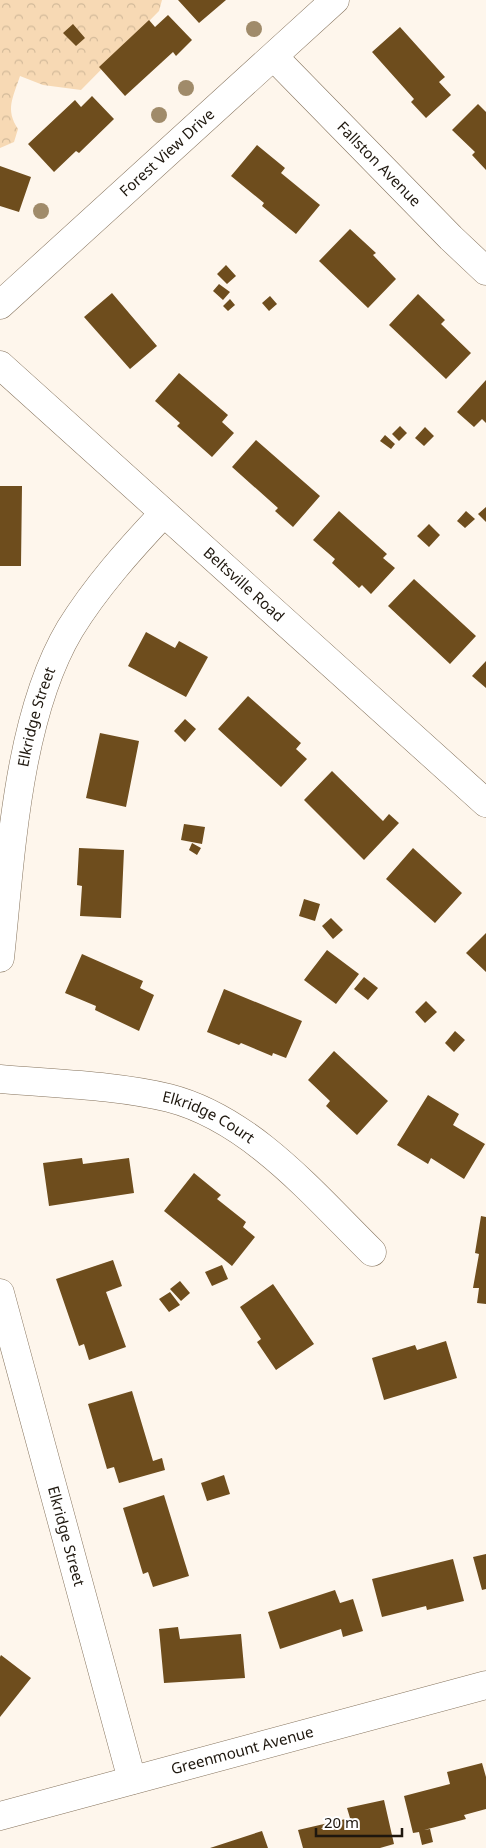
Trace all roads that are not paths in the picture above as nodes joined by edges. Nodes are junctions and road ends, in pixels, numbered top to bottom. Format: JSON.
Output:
{"nodes":[{"id":1,"x":335,"y":0,"type":"edge"},
{"id":2,"x":274,"y":57,"type":"junction"},
{"id":3,"x":486,"y":271,"type":"edge"},
{"id":4,"x":0,"y":305,"type":"edge"},
{"id":5,"x":0,"y":365,"type":"edge"},
{"id":6,"x":163,"y":514,"type":"junction"},
{"id":7,"x":486,"y":803,"type":"edge"},
{"id":8,"x":0,"y":958,"type":"edge"},
{"id":9,"x":0,"y":1079,"type":"edge"},
{"id":10,"x":372,"y":1252,"type":"dead end"},
{"id":11,"x":0,"y":1293,"type":"edge"},
{"id":12,"x":486,"y":1685,"type":"edge"},
{"id":13,"x":132,"y":1780,"type":"junction"},
{"id":14,"x":0,"y":1816,"type":"edge"}],
"edges":[{"from":1,"to":2,"type":"street","name":"Forest View Drive"},
{"from":2,"to":3,"type":"street","name":"Fallston Avenue"},
{"from":2,"to":4,"type":"street","name":"Forest View Drive"},
{"from":5,"to":6,"type":"street","name":"Beltsville Road"},
{"from":6,"to":7,"type":"street","name":"Beltsville Road"},
{"from":6,"to":8,"type":"street","name":"Elkridge Street"},
{"from":9,"to":10,"type":"street","name":"Elkridge Court"},
{"from":11,"to":13,"type":"street","name":"Elkridge Street"},
{"from":12,"to":13,"type":"street","name":"Greenmount Avenue"},
{"from":13,"to":14,"type":"street","name":"Greenmount Avenue"}]}
